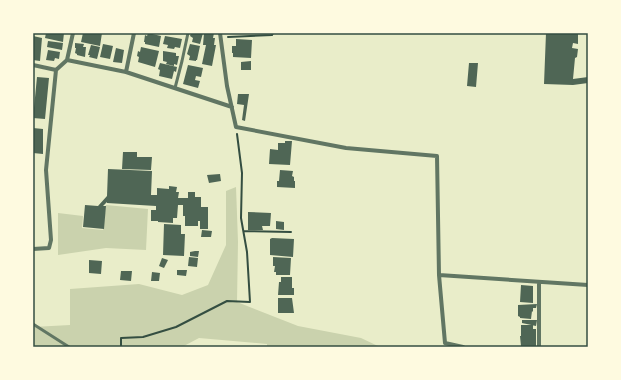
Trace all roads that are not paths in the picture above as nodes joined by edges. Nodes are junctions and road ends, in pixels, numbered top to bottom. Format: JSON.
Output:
{"nodes":[{"id":1,"x":72,"y":33,"type":"edge"},
{"id":2,"x":134,"y":33,"type":"edge"},
{"id":3,"x":188,"y":33,"type":"edge"},
{"id":4,"x":220,"y":35,"type":"edge"},
{"id":5,"x":67,"y":60,"type":"junction"},
{"id":6,"x":33,"y":65,"type":"edge"},
{"id":7,"x":56,"y":70,"type":"junction"},
{"id":8,"x":126,"y":72,"type":"junction"},
{"id":9,"x":175,"y":88,"type":"junction"},
{"id":10,"x":232,"y":107,"type":"junction"},
{"id":11,"x":33,"y":249,"type":"edge"},
{"id":12,"x":440,"y":275,"type":"junction"},
{"id":13,"x":538,"y":282,"type":"junction"},
{"id":14,"x":588,"y":286,"type":"edge"},
{"id":15,"x":33,"y":324,"type":"edge"},
{"id":16,"x":69,"y":347,"type":"edge"},
{"id":17,"x":463,"y":347,"type":"edge"},
{"id":18,"x":539,"y":347,"type":"edge"}],
"edges":[{"from":1,"to":5,"type":"street"},
{"from":2,"to":8,"type":"street"},
{"from":3,"to":9,"type":"lane"},
{"from":4,"to":10,"type":"street"},
{"from":5,"to":7,"type":"street"},
{"from":5,"to":8,"type":"street"},
{"from":6,"to":7,"type":"street"},
{"from":7,"to":11,"type":"street"},
{"from":8,"to":9,"type":"street"},
{"from":9,"to":10,"type":"street"},
{"from":10,"to":12,"type":"street"},
{"from":12,"to":13,"type":"street"},
{"from":12,"to":17,"type":"street"},
{"from":13,"to":14,"type":"street"},
{"from":13,"to":18,"type":"street"},
{"from":15,"to":16,"type":"lane"}]}
